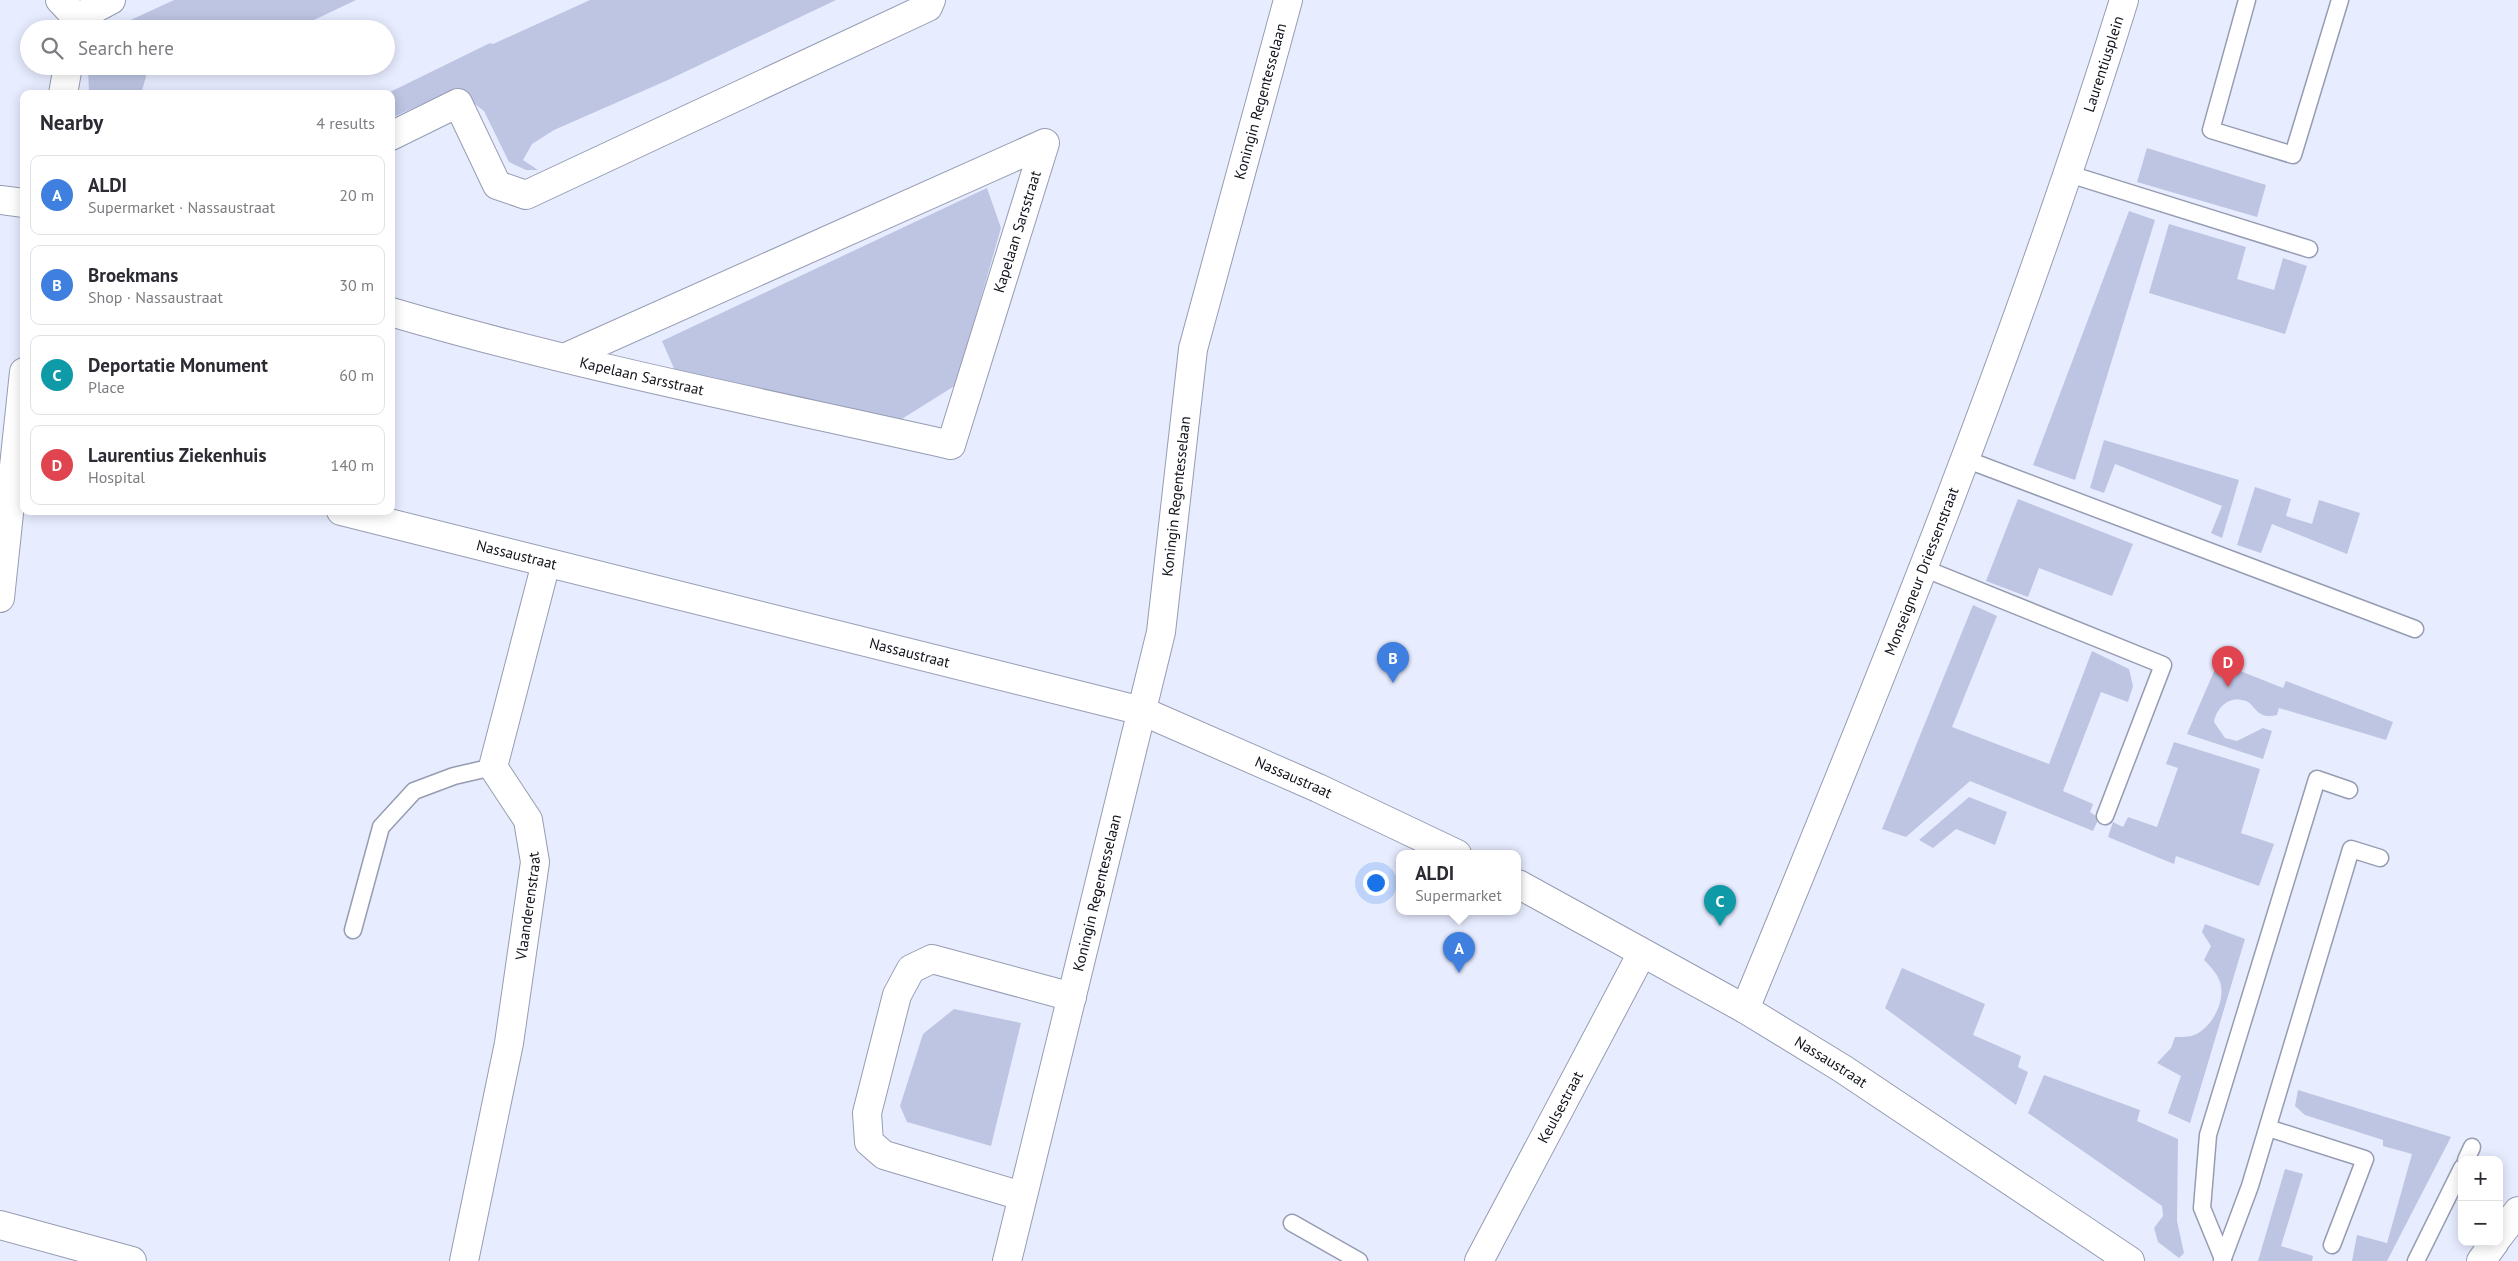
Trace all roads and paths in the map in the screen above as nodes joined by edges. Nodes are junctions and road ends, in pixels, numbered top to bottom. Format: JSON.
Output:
{"nodes":[{"id":1,"x":111,"y":0,"type":"edge"},
{"id":2,"x":931,"y":0,"type":"edge"},
{"id":3,"x":1288,"y":0,"type":"edge"},
{"id":4,"x":2124,"y":0,"type":"edge"},
{"id":5,"x":2247,"y":0,"type":"edge"},
{"id":6,"x":2340,"y":0,"type":"edge"},
{"id":7,"x":71,"y":16,"type":"edge"},
{"id":8,"x":66,"y":75,"type":"edge"},
{"id":9,"x":64,"y":90,"type":"edge"},
{"id":10,"x":2085,"y":127,"type":"joint"},
{"id":11,"x":395,"y":134,"type":"edge"},
{"id":12,"x":2069,"y":174,"type":"junction"},
{"id":13,"x":0,"y":200,"type":"edge"},
{"id":14,"x":20,"y":202,"type":"edge"},
{"id":15,"x":2308,"y":249,"type":"dead end"},
{"id":16,"x":395,"y":313,"type":"edge"},
{"id":17,"x":564,"y":358,"type":"junction"},
{"id":18,"x":20,"y":430,"type":"edge"},
{"id":19,"x":1965,"y":459,"type":"junction"},
{"id":20,"x":357,"y":515,"type":"edge"},
{"id":21,"x":546,"y":563,"type":"junction"},
{"id":22,"x":1923,"y":568,"type":"junction"},
{"id":23,"x":0,"y":598,"type":"edge"},
{"id":24,"x":2415,"y":629,"type":"dead end"},
{"id":25,"x":1142,"y":711,"type":"junction"},
{"id":26,"x":493,"y":767,"type":"junction"},
{"id":27,"x":2349,"y":790,"type":"dead end"},
{"id":28,"x":2105,"y":816,"type":"dead end"},
{"id":29,"x":1449,"y":850,"type":"edge"},
{"id":30,"x":2380,"y":858,"type":"dead end"},
{"id":31,"x":1521,"y":886,"type":"edge"},
{"id":32,"x":353,"y":930,"type":"dead end"},
{"id":33,"x":1642,"y":953,"type":"junction"},
{"id":34,"x":1072,"y":997,"type":"junction"},
{"id":35,"x":1745,"y":1009,"type":"junction"},
{"id":36,"x":2268,"y":1128,"type":"junction"},
{"id":37,"x":2458,"y":1176,"type":"edge"},
{"id":38,"x":1022,"y":1196,"type":"junction"},
{"id":39,"x":2518,"y":1211,"type":"edge"},
{"id":40,"x":1292,"y":1222,"type":"dead end"},
{"id":41,"x":0,"y":1225,"type":"edge"},
{"id":42,"x":2503,"y":1231,"type":"edge"},
{"id":43,"x":2332,"y":1246,"type":"dead end"},
{"id":44,"x":2492,"y":1246,"type":"edge"},
{"id":45,"x":2223,"y":1260,"type":"edge"},
{"id":46,"x":132,"y":1261,"type":"edge"},
{"id":47,"x":464,"y":1261,"type":"edge"},
{"id":48,"x":1007,"y":1261,"type":"edge"},
{"id":49,"x":1359,"y":1261,"type":"edge"},
{"id":50,"x":1479,"y":1261,"type":"edge"},
{"id":51,"x":2130,"y":1261,"type":"edge"},
{"id":52,"x":2416,"y":1261,"type":"edge"},
{"id":53,"x":2481,"y":1261,"type":"edge"}],
"edges":[{"from":1,"to":7,"type":"street"},
{"from":2,"to":11,"type":"street"},
{"from":3,"to":25,"type":"street","name":"Koningin Regentesselaan"},
{"from":4,"to":10,"type":"street","name":"Laurentiusplein"},
{"from":5,"to":6,"type":"lane"},
{"from":8,"to":9,"type":"street"},
{"from":10,"to":12,"type":"street","name":"Monseigneur Driessenstraat"},
{"from":12,"to":15,"type":"lane"},
{"from":12,"to":19,"type":"street","name":"Monseigneur Driessenstraat"},
{"from":13,"to":14,"type":"street"},
{"from":16,"to":17,"type":"street","name":"Kapelaan Sarsstraat"},
{"from":17,"to":17,"type":"street","name":"Kapelaan Sarsstraat"},
{"from":18,"to":23,"type":"street"},
{"from":19,"to":22,"type":"street","name":"Monseigneur Driessenstraat"},
{"from":19,"to":24,"type":"lane"},
{"from":20,"to":21,"type":"street","name":"Nassaustraat"},
{"from":21,"to":25,"type":"street","name":"Nassaustraat"},
{"from":21,"to":26,"type":"street"},
{"from":22,"to":28,"type":"lane"},
{"from":22,"to":35,"type":"street","name":"Monseigneur Driessenstraat"},
{"from":25,"to":29,"type":"street","name":"Nassaustraat"},
{"from":25,"to":34,"type":"street","name":"Koningin Regentesselaan"},
{"from":26,"to":32,"type":"lane"},
{"from":26,"to":47,"type":"street","name":"Vlaanderenstraat"},
{"from":27,"to":45,"type":"lane"},
{"from":30,"to":36,"type":"lane"},
{"from":31,"to":33,"type":"street","name":"Nassaustraat"},
{"from":33,"to":35,"type":"street","name":"Nassaustraat"},
{"from":33,"to":50,"type":"street","name":"Keulsestraat"},
{"from":34,"to":38,"type":"street","name":"Koningin Regentesselaan"},
{"from":34,"to":38,"type":"street"},
{"from":35,"to":51,"type":"street","name":"Nassaustraat"},
{"from":36,"to":43,"type":"lane"},
{"from":36,"to":45,"type":"lane"},
{"from":37,"to":52,"type":"lane"},
{"from":38,"to":48,"type":"street","name":"Koningin Regentesselaan"},
{"from":39,"to":42,"type":"street"},
{"from":40,"to":49,"type":"lane"},
{"from":41,"to":46,"type":"street"},
{"from":44,"to":53,"type":"street"}]}
